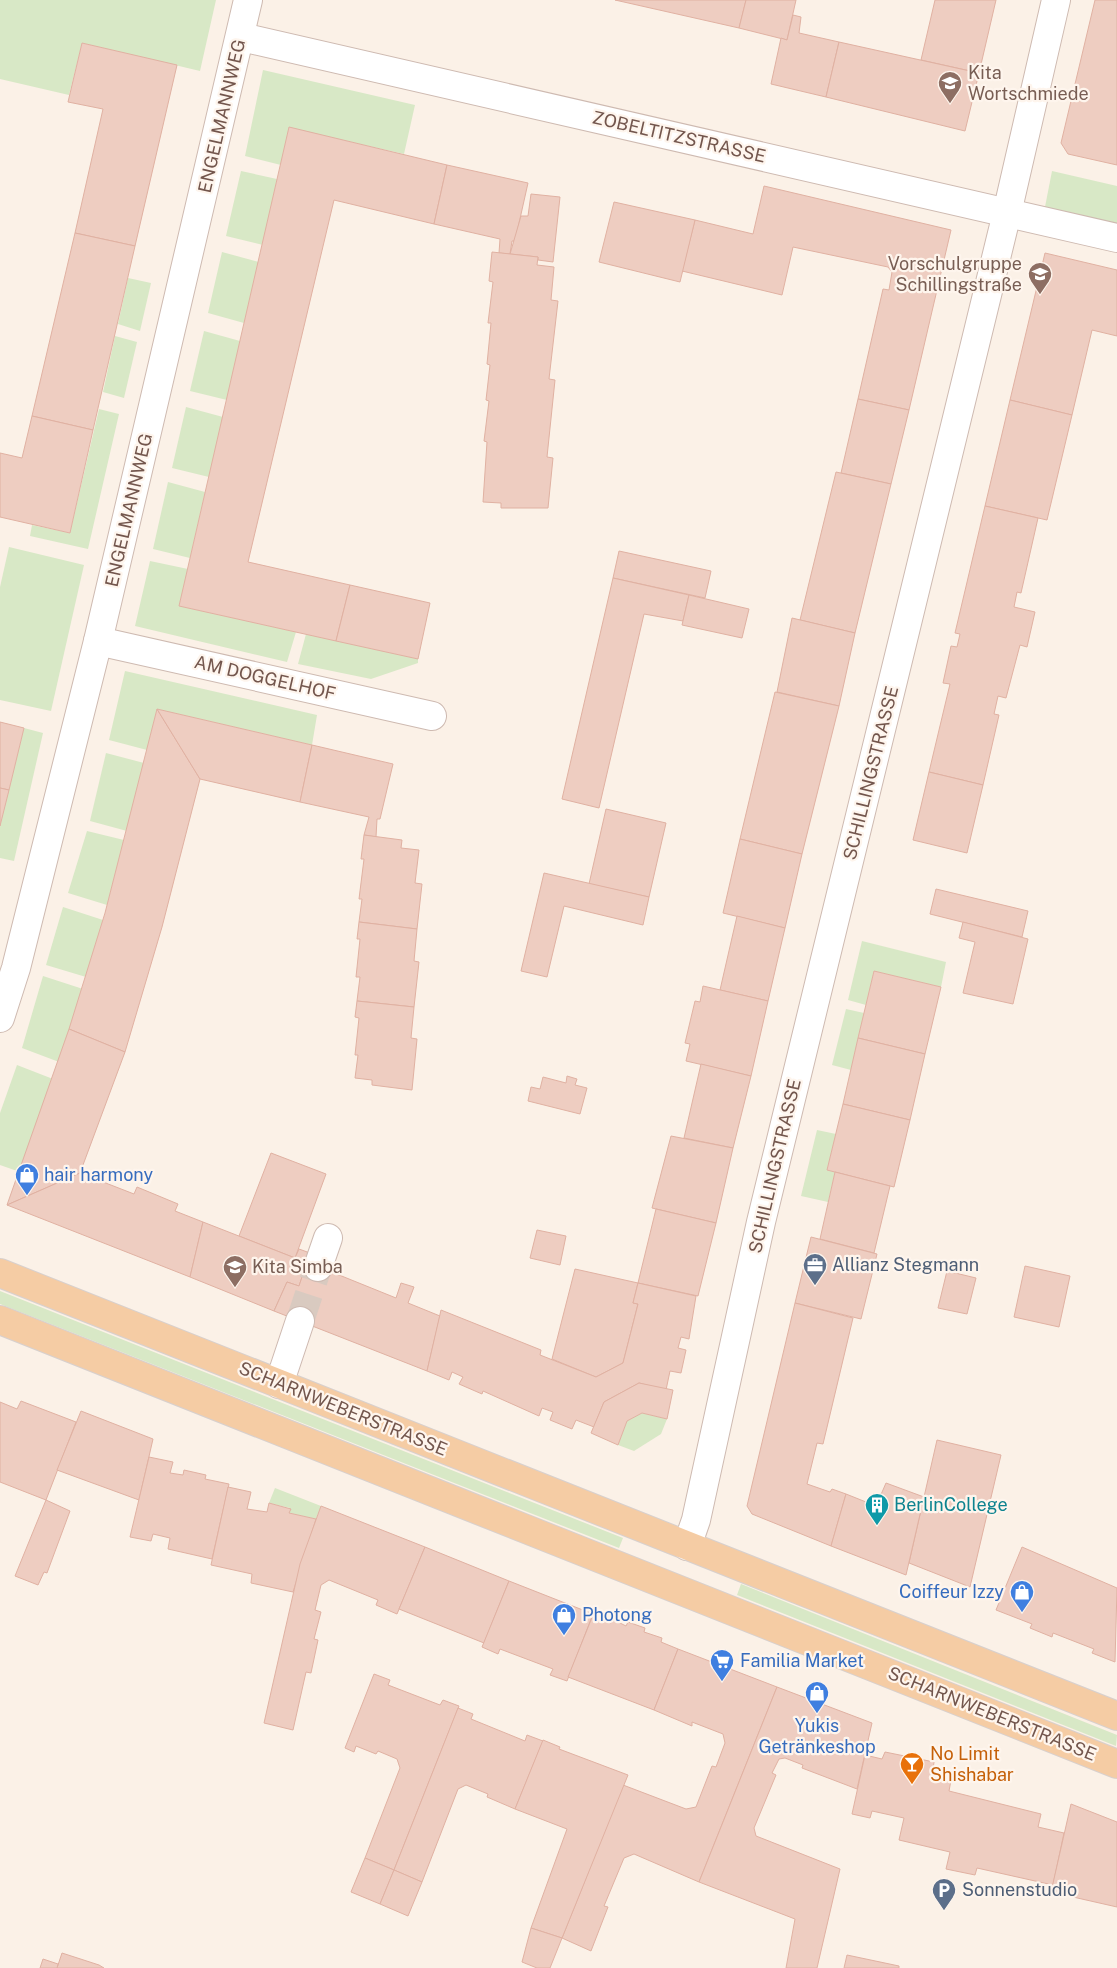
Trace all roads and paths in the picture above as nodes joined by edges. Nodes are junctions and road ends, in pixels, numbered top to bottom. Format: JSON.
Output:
{"nodes":[{"id":1,"x":248,"y":0,"type":"edge"},
{"id":2,"x":1056,"y":0,"type":"edge"},
{"id":3,"x":241,"y":37,"type":"junction"},
{"id":4,"x":1007,"y":213,"type":"junction"},
{"id":5,"x":1117,"y":238,"type":"edge"},
{"id":6,"x":98,"y":640,"type":"junction"},
{"id":7,"x":432,"y":716,"type":"dead end"},
{"id":8,"x":0,"y":1018,"type":"edge"},
{"id":9,"x":328,"y":1238,"type":"dead end"},
{"id":10,"x":318,"y":1267,"type":"tunnel mouth"},
{"id":11,"x":0,"y":1274,"type":"edge"},
{"id":12,"x":0,"y":1320,"type":"edge"},
{"id":13,"x":300,"y":1321,"type":"tunnel mouth"},
{"id":14,"x":278,"y":1384,"type":"junction"},
{"id":15,"x":687,"y":1546,"type":"junction"},
{"id":16,"x":671,"y":1587,"type":"junction"},
{"id":17,"x":1117,"y":1716,"type":"edge"},
{"id":18,"x":1117,"y":1764,"type":"edge"}],
"edges":[{"from":1,"to":3,"type":"street","name":"ENGELMANNWEG"},
{"from":2,"to":4,"type":"street","name":"SCHILLINGSTRASSE"},
{"from":3,"to":4,"type":"street","name":"ZOBELTITZSTRASSE"},
{"from":3,"to":6,"type":"street","name":"ENGELMANNWEG"},
{"from":4,"to":5,"type":"street","name":"ZOBELTITZSTRASSE"},
{"from":4,"to":15,"type":"street","name":"SCHILLINGSTRASSE"},
{"from":6,"to":7,"type":"street","name":"AM DOGGELHOF"},
{"from":6,"to":8,"type":"street","name":"ENGELMANNWEG"},
{"from":9,"to":10,"type":"street"},
{"from":11,"to":14,"type":"main road","name":"SCHARNWEBERSTRASSE"},
{"from":12,"to":16,"type":"main road","name":"SCHARNWEBERSTRASSE"},
{"from":13,"to":14,"type":"street"},
{"from":14,"to":15,"type":"main road","name":"SCHARNWEBERSTRASSE"},
{"from":15,"to":16,"type":"main road"},
{"from":15,"to":17,"type":"main road","name":"SCHARNWEBERSTRASSE"},
{"from":16,"to":18,"type":"main road","name":"SCHARNWEBERSTRASSE"}]}
